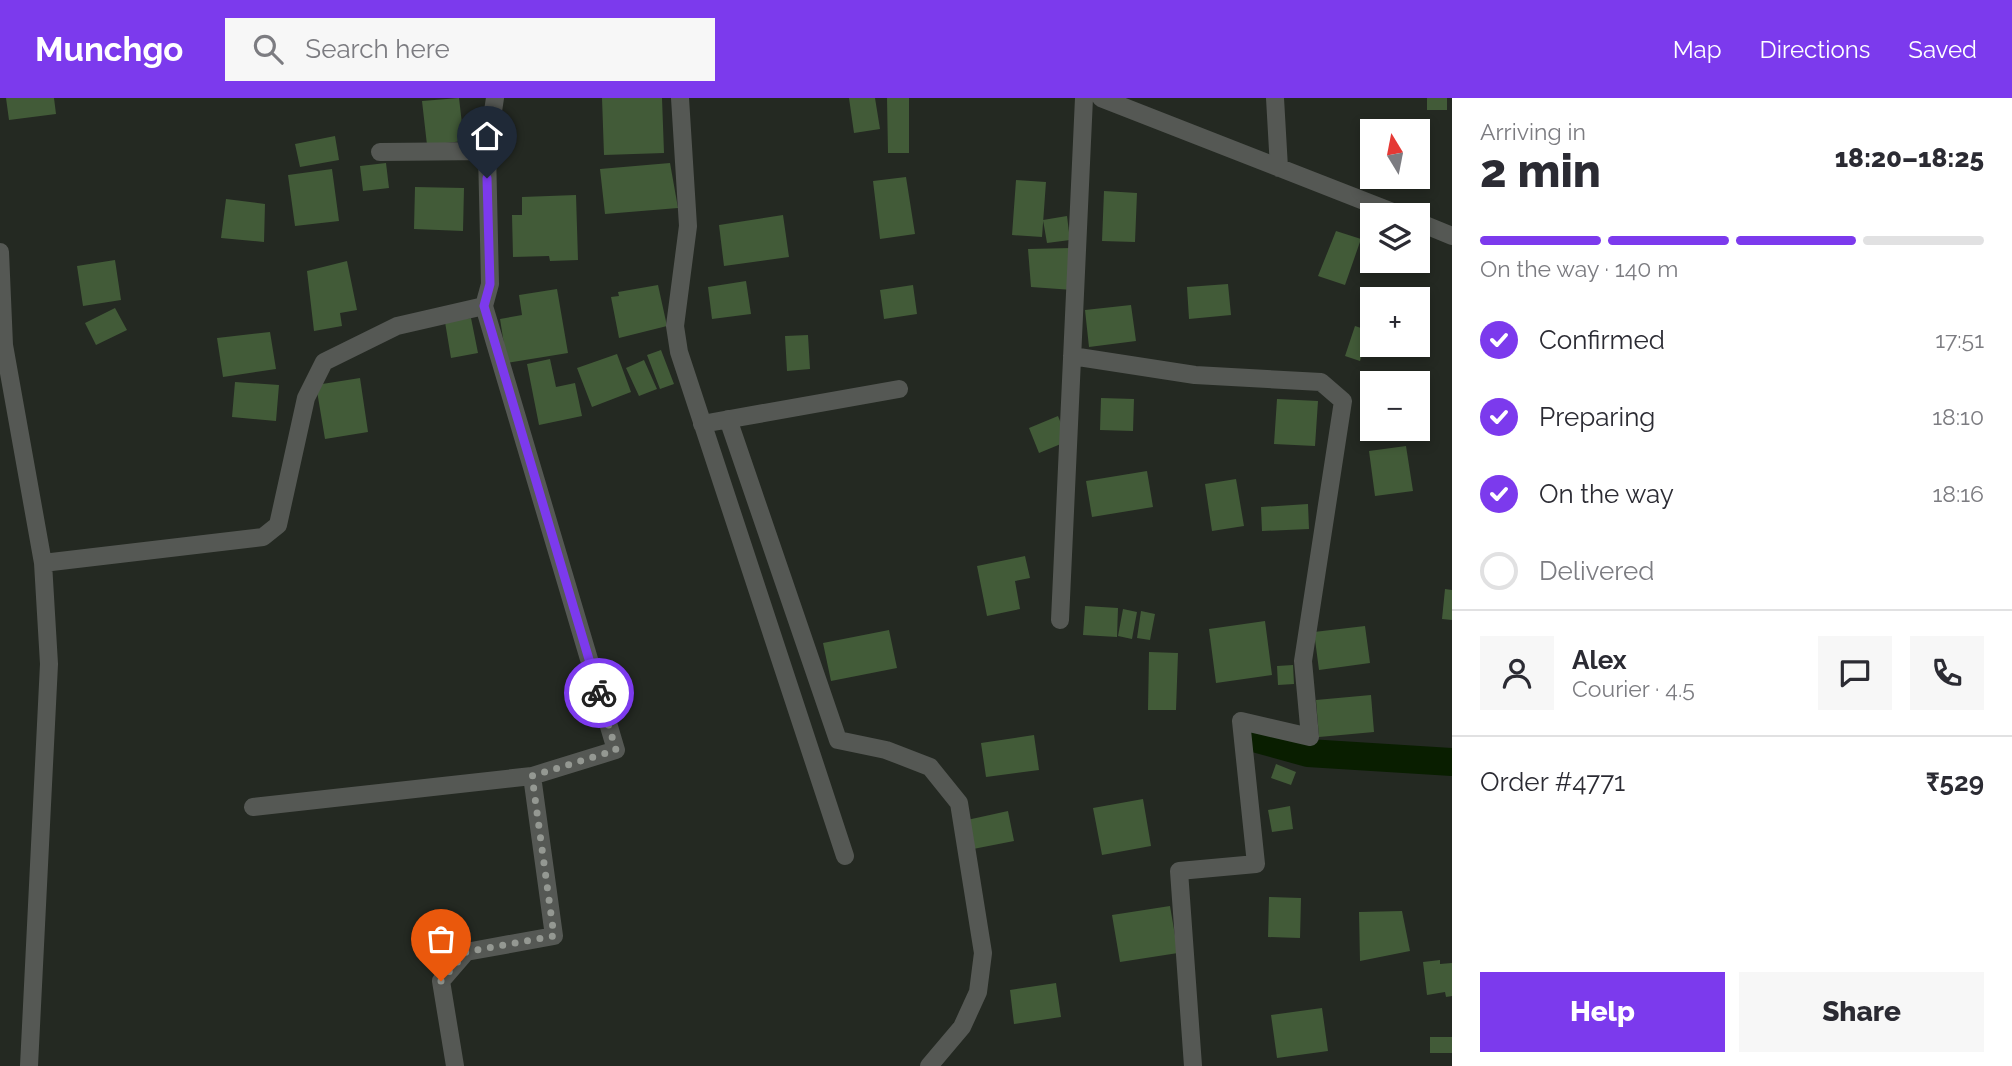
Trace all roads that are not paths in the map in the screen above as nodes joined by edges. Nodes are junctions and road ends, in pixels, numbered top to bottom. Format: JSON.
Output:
{"nodes":[{"id":1,"x":495,"y":98,"type":"edge"},
{"id":2,"x":680,"y":98,"type":"edge"},
{"id":3,"x":1084,"y":98,"type":"edge"},
{"id":4,"x":1101,"y":98,"type":"edge"},
{"id":5,"x":1276,"y":98,"type":"edge"},
{"id":6,"x":487,"y":151,"type":"junction"},
{"id":7,"x":380,"y":152,"type":"dead end"},
{"id":8,"x":1279,"y":168,"type":"junction"},
{"id":9,"x":1369,"y":203,"type":"edge"},
{"id":10,"x":1430,"y":227,"type":"edge"},
{"id":11,"x":1452,"y":236,"type":"edge"},
{"id":12,"x":0,"y":252,"type":"edge"},
{"id":13,"x":484,"y":306,"type":"junction"},
{"id":14,"x":1072,"y":356,"type":"junction"},
{"id":15,"x":899,"y":389,"type":"dead end"},
{"id":16,"x":728,"y":419,"type":"junction"},
{"id":17,"x":702,"y":424,"type":"junction"},
{"id":18,"x":43,"y":563,"type":"junction"},
{"id":19,"x":1060,"y":620,"type":"dead end"},
{"id":20,"x":532,"y":776,"type":"junction"},
{"id":21,"x":253,"y":807,"type":"dead end"},
{"id":22,"x":845,"y":856,"type":"dead end"},
{"id":23,"x":29,"y":1066,"type":"edge"},
{"id":24,"x":455,"y":1066,"type":"edge"},
{"id":25,"x":929,"y":1066,"type":"edge"},
{"id":26,"x":1193,"y":1066,"type":"edge"}],
"edges":[{"from":1,"to":6,"type":"street"},
{"from":2,"to":17,"type":"street"},
{"from":3,"to":14,"type":"street"},
{"from":4,"to":8,"type":"street"},
{"from":5,"to":8,"type":"street"},
{"from":6,"to":7,"type":"street"},
{"from":6,"to":13,"type":"street"},
{"from":8,"to":9,"type":"street"},
{"from":10,"to":11,"type":"street"},
{"from":12,"to":18,"type":"street"},
{"from":13,"to":18,"type":"street"},
{"from":13,"to":20,"type":"street"},
{"from":14,"to":19,"type":"street"},
{"from":14,"to":26,"type":"street"},
{"from":15,"to":16,"type":"street"},
{"from":16,"to":17,"type":"street"},
{"from":16,"to":25,"type":"street"},
{"from":17,"to":22,"type":"street"},
{"from":18,"to":23,"type":"street"},
{"from":20,"to":21,"type":"street"},
{"from":20,"to":24,"type":"street"}]}
